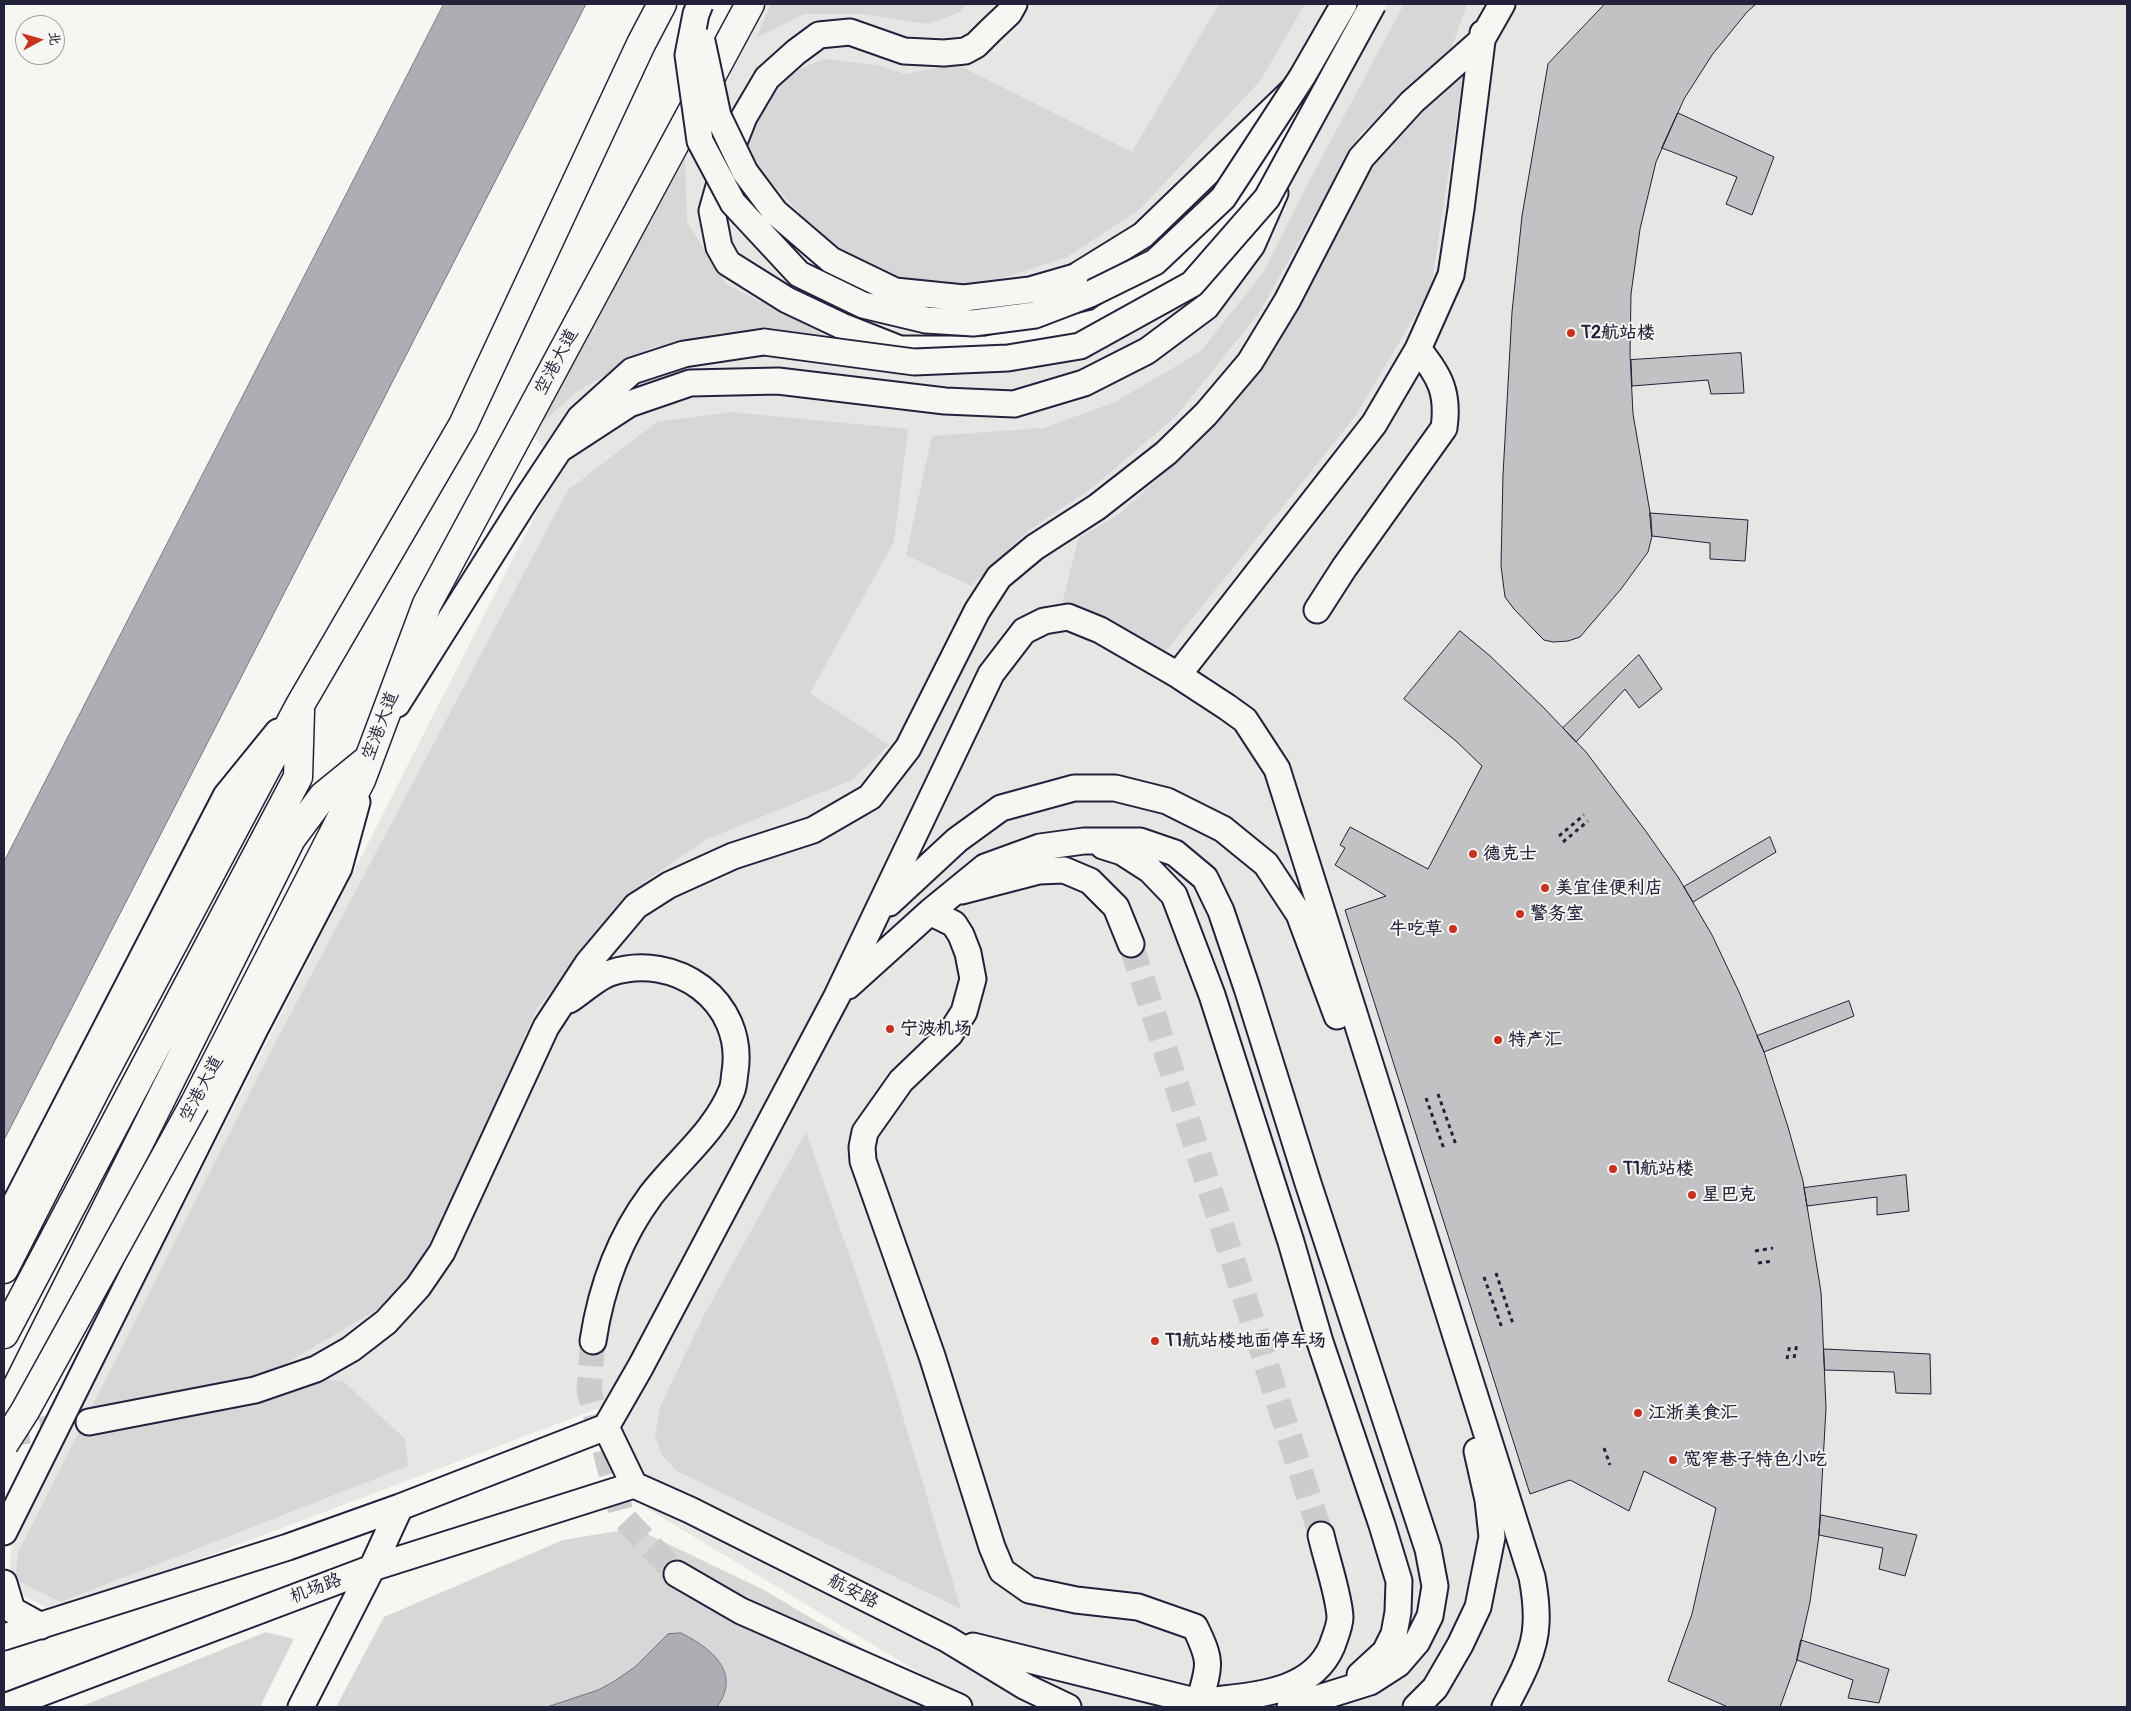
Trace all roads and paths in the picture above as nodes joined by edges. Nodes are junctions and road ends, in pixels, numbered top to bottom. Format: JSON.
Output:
{"nodes":[{"id":1,"x":662,"y":4,"type":"edge"},
{"id":2,"x":700,"y":4,"type":"edge"},
{"id":3,"x":708,"y":4,"type":"edge"},
{"id":4,"x":750,"y":4,"type":"edge"},
{"id":5,"x":1014,"y":4,"type":"edge"},
{"id":6,"x":1344,"y":4,"type":"edge"},
{"id":7,"x":1368,"y":4,"type":"edge"},
{"id":8,"x":1373,"y":4,"type":"edge"},
{"id":9,"x":1490,"y":4,"type":"edge"},
{"id":10,"x":1502,"y":4,"type":"edge"},
{"id":11,"x":1345,"y":40,"type":"junction"},
{"id":12,"x":1481,"y":41,"type":"junction"},
{"id":13,"x":1322,"y":87,"type":"junction"},
{"id":14,"x":1418,"y":349,"type":"junction"},
{"id":15,"x":560,"y":449,"type":"junction"},
{"id":16,"x":1317,"y":610,"type":"dead end"},
{"id":17,"x":1178,"y":675,"type":"junction"},
{"id":18,"x":300,"y":705,"type":"junction"},
{"id":19,"x":379,"y":732,"type":"junction"},
{"id":20,"x":369,"y":758,"type":"junction"},
{"id":21,"x":1584,"y":815,"type":"dead end"},
{"id":22,"x":1588,"y":821,"type":"dead end"},
{"id":23,"x":1559,"y":836,"type":"dead end"},
{"id":24,"x":1084,"y":842,"type":"junction"},
{"id":25,"x":1563,"y":842,"type":"dead end"},
{"id":26,"x":954,"y":892,"type":"junction"},
{"id":27,"x":930,"y":912,"type":"junction"},
{"id":28,"x":879,"y":913,"type":"junction"},
{"id":29,"x":1132,"y":944,"type":"tunnel mouth"},
{"id":30,"x":837,"y":996,"type":"junction"},
{"id":31,"x":559,"y":1008,"type":"junction"},
{"id":32,"x":1438,"y":1094,"type":"dead end"},
{"id":33,"x":1426,"y":1098,"type":"dead end"},
{"id":34,"x":1456,"y":1145,"type":"dead end"},
{"id":35,"x":1444,"y":1149,"type":"dead end"},
{"id":36,"x":4,"y":1225,"type":"edge"},
{"id":37,"x":1773,"y":1248,"type":"dead end"},
{"id":38,"x":1755,"y":1251,"type":"dead end"},
{"id":39,"x":1773,"y":1261,"type":"dead end"},
{"id":40,"x":1758,"y":1262,"type":"dead end"},
{"id":41,"x":4,"y":1268,"type":"edge"},
{"id":42,"x":1496,"y":1273,"type":"dead end"},
{"id":43,"x":1484,"y":1277,"type":"dead end"},
{"id":44,"x":1514,"y":1324,"type":"dead end"},
{"id":45,"x":1502,"y":1328,"type":"dead end"},
{"id":46,"x":4,"y":1334,"type":"edge"},
{"id":47,"x":593,"y":1341,"type":"tunnel mouth"},
{"id":48,"x":1797,"y":1344,"type":"dead end"},
{"id":49,"x":1790,"y":1345,"type":"dead end"},
{"id":50,"x":1794,"y":1358,"type":"dead end"},
{"id":51,"x":1787,"y":1359,"type":"dead end"},
{"id":52,"x":4,"y":1413,"type":"edge"},
{"id":53,"x":90,"y":1422,"type":"tunnel mouth"},
{"id":54,"x":606,"y":1427,"type":"junction"},
{"id":55,"x":4,"y":1444,"type":"edge"},
{"id":56,"x":1604,"y":1448,"type":"dead end"},
{"id":57,"x":1610,"y":1465,"type":"dead end"},
{"id":58,"x":634,"y":1485,"type":"junction"},
{"id":59,"x":400,"y":1506,"type":"junction"},
{"id":60,"x":4,"y":1532,"type":"edge"},
{"id":61,"x":1321,"y":1535,"type":"tunnel mouth"},
{"id":62,"x":372,"y":1568,"type":"junction"},
{"id":63,"x":678,"y":1574,"type":"tunnel mouth"},
{"id":64,"x":4,"y":1583,"type":"edge"},
{"id":65,"x":41,"y":1626,"type":"junction"},
{"id":66,"x":4,"y":1637,"type":"edge"},
{"id":67,"x":947,"y":1639,"type":"junction"},
{"id":68,"x":1338,"y":1691,"type":"junction"},
{"id":69,"x":1199,"y":1702,"type":"junction"},
{"id":70,"x":4,"y":1707,"type":"edge"},
{"id":71,"x":301,"y":1707,"type":"edge"},
{"id":72,"x":959,"y":1707,"type":"edge"},
{"id":73,"x":1068,"y":1707,"type":"edge"},
{"id":74,"x":1226,"y":1707,"type":"edge"},
{"id":75,"x":1290,"y":1707,"type":"edge"},
{"id":76,"x":1416,"y":1707,"type":"edge"},
{"id":77,"x":1505,"y":1707,"type":"edge"}],
"edges":[{"from":1,"to":18,"type":"main road"},
{"from":2,"to":6,"type":"street","bridge":true},
{"from":3,"to":11,"type":"street","bridge":true},
{"from":4,"to":19,"type":"main road","name":"空港大道"},
{"from":5,"to":13,"type":"street"},
{"from":7,"to":11,"type":"street"},
{"from":8,"to":15,"type":"street","bridge":true},
{"from":9,"to":12,"type":"street"},
{"from":10,"to":12,"type":"street"},
{"from":11,"to":13,"type":"street"},
{"from":12,"to":14,"type":"street"},
{"from":12,"to":31,"type":"street"},
{"from":13,"to":15,"type":"street"},
{"from":14,"to":16,"type":"street"},
{"from":14,"to":17,"type":"street"},
{"from":15,"to":19,"type":"street"},
{"from":17,"to":28,"type":"street"},
{"from":17,"to":77,"type":"street"},
{"from":18,"to":36,"type":"street"},
{"from":18,"to":41,"type":"main road"},
{"from":18,"to":46,"type":"main road"},
{"from":19,"to":20,"type":"main road","name":"空港大道"},
{"from":20,"to":52,"type":"main road"},
{"from":20,"to":55,"type":"main road","name":"空港大道","bridge":true},
{"from":20,"to":60,"type":"street"},
{"from":21,"to":23,"type":"path"},
{"from":22,"to":25,"type":"path"},
{"from":24,"to":26,"type":"street"},
{"from":24,"to":68,"type":"street"},
{"from":24,"to":68,"type":"street"},
{"from":26,"to":27,"type":"street"},
{"from":26,"to":29,"type":"street"},
{"from":27,"to":30,"type":"street"},
{"from":27,"to":69,"type":"street"},
{"from":28,"to":30,"type":"street"},
{"from":28,"to":76,"type":"street"},
{"from":30,"to":54,"type":"street"},
{"from":31,"to":47,"type":"street"},
{"from":31,"to":53,"type":"street"},
{"from":32,"to":34,"type":"path"},
{"from":33,"to":35,"type":"path"},
{"from":37,"to":38,"type":"path"},
{"from":39,"to":40,"type":"path"},
{"from":42,"to":44,"type":"path"},
{"from":43,"to":45,"type":"path"},
{"from":48,"to":50,"type":"path"},
{"from":49,"to":51,"type":"path"},
{"from":54,"to":58,"type":"street"},
{"from":54,"to":59,"type":"street"},
{"from":56,"to":57,"type":"path"},
{"from":58,"to":62,"type":"street","name":"机场路"},
{"from":58,"to":67,"type":"street","name":"航安路"},
{"from":59,"to":62,"type":"street"},
{"from":59,"to":65,"type":"street"},
{"from":61,"to":69,"type":"street"},
{"from":62,"to":70,"type":"street","name":"机场路"},
{"from":62,"to":71,"type":"street"},
{"from":63,"to":72,"type":"street"},
{"from":64,"to":65,"type":"street"},
{"from":65,"to":66,"type":"street"},
{"from":67,"to":69,"type":"street"},
{"from":67,"to":73,"type":"street","name":"航安路"},
{"from":68,"to":75,"type":"street"},
{"from":69,"to":74,"type":"street"}]}
